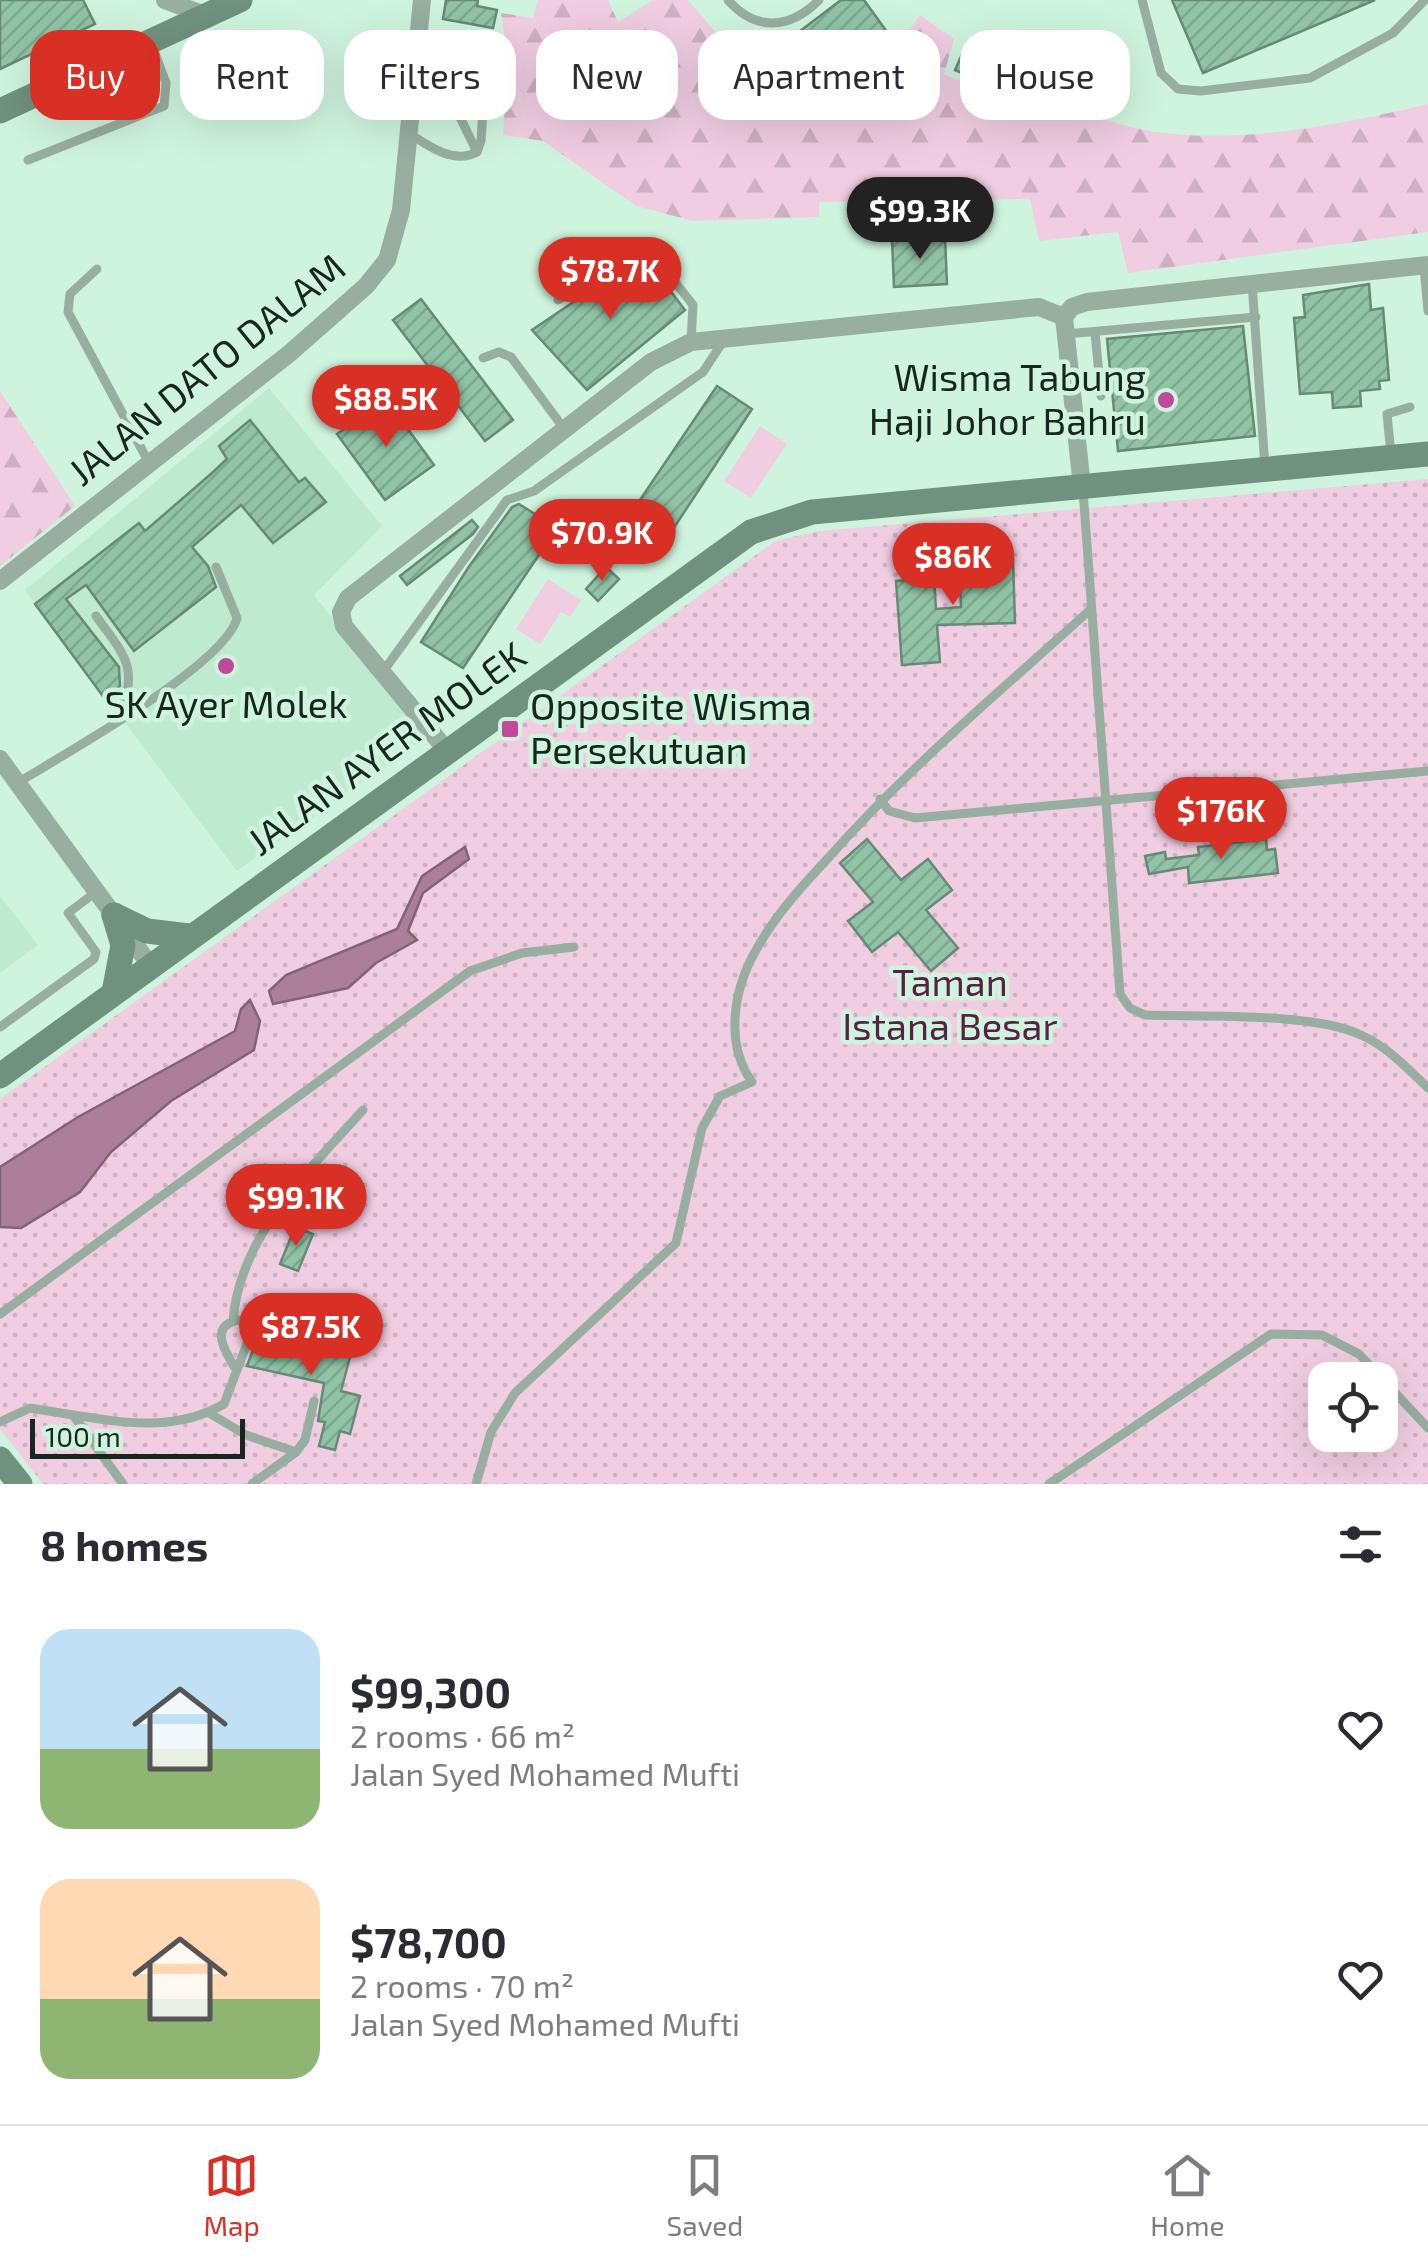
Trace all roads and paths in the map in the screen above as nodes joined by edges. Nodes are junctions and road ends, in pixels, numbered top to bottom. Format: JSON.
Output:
{"nodes":[{"id":1,"x":165,"y":0,"type":"edge"},
{"id":2,"x":240,"y":0,"type":"edge"},
{"id":3,"x":422,"y":0,"type":"edge"},
{"id":4,"x":728,"y":0,"type":"edge"},
{"id":5,"x":820,"y":0,"type":"edge"},
{"id":6,"x":1142,"y":0,"type":"edge"},
{"id":7,"x":1425,"y":0,"type":"edge"},
{"id":8,"x":207,"y":16,"type":"junction"},
{"id":9,"x":160,"y":38,"type":"edge"},
{"id":10,"x":160,"y":67,"type":"edge"},
{"id":11,"x":30,"y":96,"type":"edge"},
{"id":12,"x":160,"y":108,"type":"edge"},
{"id":13,"x":0,"y":110,"type":"edge"},
{"id":14,"x":129,"y":120,"type":"edge"},
{"id":15,"x":407,"y":132,"type":"junction"},
{"id":16,"x":477,"y":152,"type":"junction"},
{"id":17,"x":28,"y":160,"type":"dead end"},
{"id":18,"x":1426,"y":266,"type":"edge"},
{"id":19,"x":97,"y":268,"type":"dead end"},
{"id":20,"x":1252,"y":283,"type":"junction"},
{"id":21,"x":558,"y":300,"type":"dead end"},
{"id":22,"x":1428,"y":311,"type":"edge"},
{"id":23,"x":1256,"y":317,"type":"junction"},
{"id":24,"x":1065,"y":325,"type":"junction"},
{"id":25,"x":1094,"y":332,"type":"junction"},
{"id":26,"x":725,"y":338,"type":"junction"},
{"id":27,"x":691,"y":342,"type":"junction"},
{"id":28,"x":483,"y":358,"type":"dead end"},
{"id":29,"x":1101,"y":396,"type":"dead end"},
{"id":30,"x":1410,"y":407,"type":"dead end"},
{"id":31,"x":565,"y":430,"type":"junction"},
{"id":32,"x":1428,"y":454,"type":"edge"},
{"id":33,"x":1392,"y":457,"type":"junction"},
{"id":34,"x":148,"y":461,"type":"junction"},
{"id":35,"x":1265,"y":470,"type":"junction"},
{"id":36,"x":1082,"y":488,"type":"junction"},
{"id":37,"x":216,"y":566,"type":"dead end"},
{"id":38,"x":0,"y":581,"type":"edge"},
{"id":39,"x":1091,"y":609,"type":"junction"},
{"id":40,"x":96,"y":616,"type":"dead end"},
{"id":41,"x":382,"y":673,"type":"junction"},
{"id":42,"x":115,"y":723,"type":"junction"},
{"id":43,"x":448,"y":752,"type":"junction"},
{"id":44,"x":0,"y":759,"type":"edge"},
{"id":45,"x":1428,"y":771,"type":"edge"},
{"id":46,"x":17,"y":782,"type":"junction"},
{"id":47,"x":880,"y":800,"type":"junction"},
{"id":48,"x":1102,"y":800,"type":"junction"},
{"id":49,"x":97,"y":891,"type":"junction"},
{"id":50,"x":114,"y":915,"type":"junction"},
{"id":51,"x":189,"y":936,"type":"junction"},
{"id":52,"x":574,"y":947,"type":"dead end"},
{"id":53,"x":150,"y":965,"type":"junction"},
{"id":54,"x":114,"y":992,"type":"junction"},
{"id":55,"x":0,"y":1027,"type":"edge"},
{"id":56,"x":0,"y":1076,"type":"edge"},
{"id":57,"x":1428,"y":1088,"type":"edge"},
{"id":58,"x":362,"y":1110,"type":"dead end"},
{"id":59,"x":0,"y":1314,"type":"edge"},
{"id":60,"x":233,"y":1320,"type":"junction"},
{"id":61,"x":235,"y":1368,"type":"junction"},
{"id":62,"x":314,"y":1401,"type":"dead end"},
{"id":63,"x":208,"y":1413,"type":"junction"},
{"id":64,"x":72,"y":1415,"type":"junction"},
{"id":65,"x":0,"y":1422,"type":"edge"},
{"id":66,"x":1428,"y":1428,"type":"edge"},
{"id":67,"x":296,"y":1452,"type":"junction"},
{"id":68,"x":0,"y":1459,"type":"edge"},
{"id":69,"x":20,"y":1484,"type":"edge"},
{"id":70,"x":123,"y":1484,"type":"edge"},
{"id":71,"x":252,"y":1484,"type":"edge"},
{"id":72,"x":476,"y":1484,"type":"edge"},
{"id":73,"x":1049,"y":1484,"type":"edge"}],
"edges":[{"from":1,"to":8,"type":"street"},
{"from":2,"to":8,"type":"main road"},
{"from":3,"to":15,"type":"street","name":"JALAN DATO DALAM"},
{"from":4,"to":5,"type":"lane"},
{"from":6,"to":7,"type":"lane"},
{"from":8,"to":9,"type":"main road"},
{"from":10,"to":12,"type":"lane"},
{"from":11,"to":13,"type":"main road"},
{"from":14,"to":17,"type":"lane"},
{"from":15,"to":16,"type":"lane"},
{"from":15,"to":34,"type":"street","name":"JALAN DATO DALAM"},
{"from":16,"to":16,"type":"lane"},
{"from":18,"to":20,"type":"street"},
{"from":18,"to":22,"type":"lane"},
{"from":19,"to":34,"type":"lane"},
{"from":20,"to":23,"type":"lane"},
{"from":20,"to":24,"type":"street"},
{"from":21,"to":27,"type":"lane"},
{"from":23,"to":25,"type":"lane"},
{"from":23,"to":35,"type":"lane"},
{"from":24,"to":25,"type":"lane"},
{"from":24,"to":26,"type":"street"},
{"from":24,"to":36,"type":"street"},
{"from":25,"to":29,"type":"lane"},
{"from":26,"to":27,"type":"street"},
{"from":26,"to":41,"type":"lane"},
{"from":27,"to":31,"type":"street"},
{"from":28,"to":31,"type":"lane"},
{"from":30,"to":33,"type":"lane"},
{"from":31,"to":41,"type":"street"},
{"from":32,"to":33,"type":"main road","name":"JALAN AYER MOLEK"},
{"from":33,"to":35,"type":"main road","name":"JALAN AYER MOLEK"},
{"from":34,"to":38,"type":"street","name":"JALAN DATO DALAM"},
{"from":35,"to":36,"type":"main road","name":"JALAN AYER MOLEK"},
{"from":36,"to":39,"type":"lane"},
{"from":36,"to":43,"type":"main road","name":"JALAN AYER MOLEK"},
{"from":37,"to":42,"type":"lane"},
{"from":39,"to":47,"type":"lane"},
{"from":39,"to":48,"type":"lane"},
{"from":40,"to":42,"type":"lane"},
{"from":41,"to":43,"type":"street"},
{"from":42,"to":46,"type":"lane"},
{"from":43,"to":51,"type":"main road","name":"JALAN AYER MOLEK"},
{"from":44,"to":46,"type":"street"},
{"from":45,"to":48,"type":"lane"},
{"from":46,"to":49,"type":"street"},
{"from":47,"to":48,"type":"lane"},
{"from":47,"to":72,"type":"lane"},
{"from":48,"to":57,"type":"lane"},
{"from":49,"to":50,"type":"street"},
{"from":49,"to":55,"type":"lane"},
{"from":50,"to":51,"type":"main road"},
{"from":50,"to":53,"type":"street"},
{"from":50,"to":54,"type":"main road"},
{"from":51,"to":53,"type":"main road","name":"JALAN AYER MOLEK"},
{"from":52,"to":59,"type":"lane"},
{"from":53,"to":54,"type":"main road","name":"JALAN AYER MOLEK"},
{"from":54,"to":56,"type":"main road","name":"JALAN AYER MOLEK"},
{"from":58,"to":60,"type":"lane"},
{"from":60,"to":61,"type":"lane"},
{"from":60,"to":61,"type":"lane"},
{"from":61,"to":63,"type":"lane"},
{"from":62,"to":67,"type":"lane"},
{"from":63,"to":64,"type":"lane"},
{"from":63,"to":67,"type":"lane"},
{"from":64,"to":65,"type":"lane"},
{"from":64,"to":70,"type":"lane"},
{"from":66,"to":73,"type":"lane"},
{"from":67,"to":71,"type":"lane"},
{"from":68,"to":69,"type":"main road"}]}
